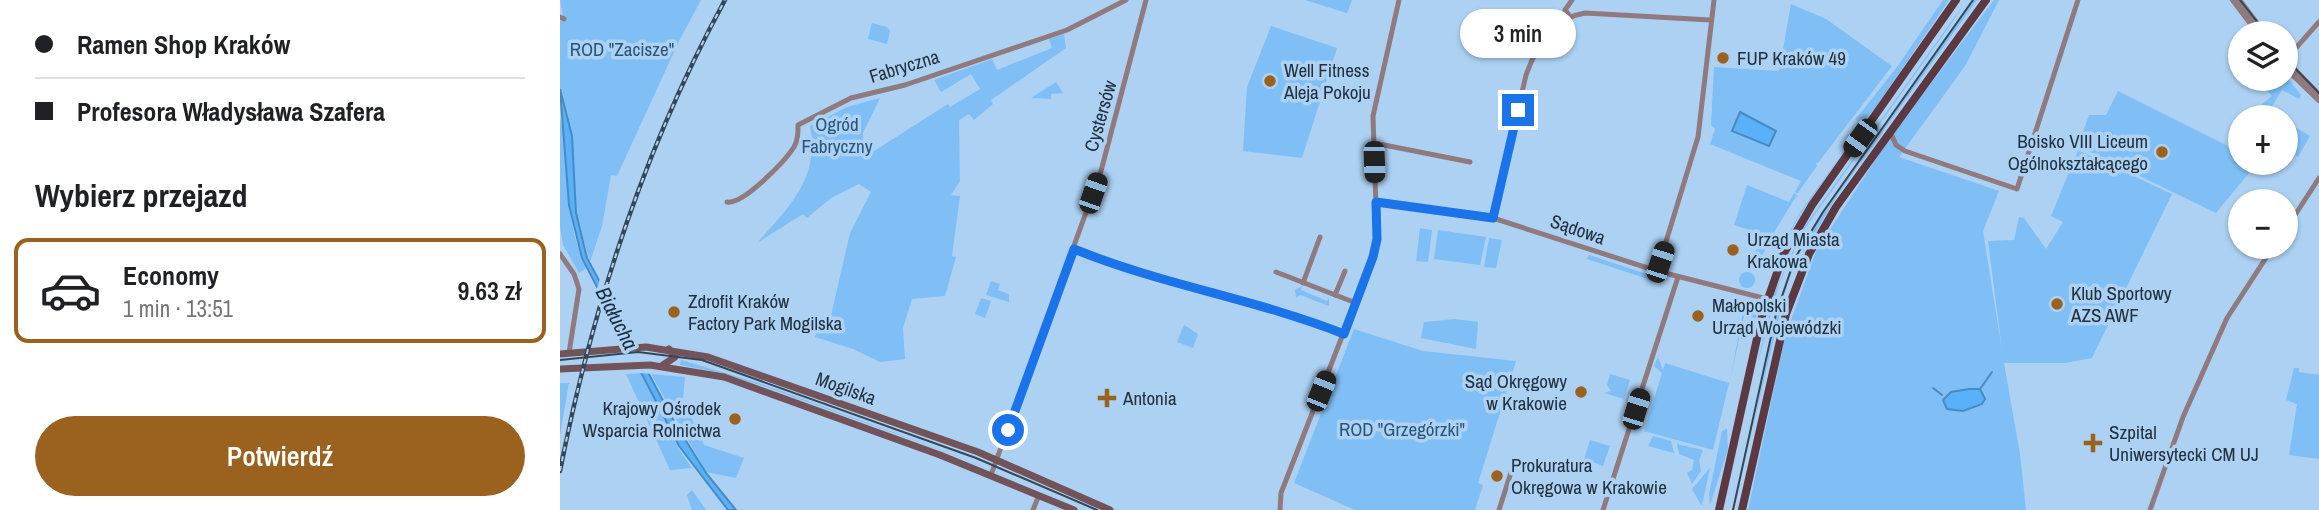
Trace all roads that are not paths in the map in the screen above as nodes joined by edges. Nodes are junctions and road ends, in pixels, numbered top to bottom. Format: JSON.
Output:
{"nodes":[{"id":1,"x":1126,"y":0,"type":"edge"},
{"id":2,"x":1146,"y":0,"type":"edge"},
{"id":3,"x":1399,"y":0,"type":"edge"},
{"id":4,"x":1572,"y":0,"type":"edge"},
{"id":5,"x":1714,"y":0,"type":"edge"},
{"id":6,"x":1956,"y":0,"type":"edge"},
{"id":7,"x":1986,"y":0,"type":"edge"},
{"id":8,"x":2078,"y":0,"type":"edge"},
{"id":9,"x":2233,"y":0,"type":"edge"},
{"id":10,"x":2239,"y":0,"type":"edge"},
{"id":11,"x":1570,"y":16,"type":"junction"},
{"id":12,"x":1710,"y":20,"type":"junction"},
{"id":13,"x":2249,"y":21,"type":"edge"},
{"id":14,"x":2255,"y":21,"type":"edge"},
{"id":15,"x":2319,"y":22,"type":"edge"},
{"id":16,"x":2298,"y":46,"type":"edge"},
{"id":17,"x":2298,"y":73,"type":"edge"},
{"id":18,"x":2298,"y":80,"type":"edge"},
{"id":19,"x":2319,"y":95,"type":"edge"},
{"id":20,"x":2319,"y":100,"type":"edge"},
{"id":21,"x":1890,"y":131,"type":"junction"},
{"id":22,"x":1374,"y":143,"type":"junction"},
{"id":23,"x":1470,"y":162,"type":"dead end"},
{"id":24,"x":2319,"y":178,"type":"edge"},
{"id":25,"x":727,"y":202,"type":"dead end"},
{"id":26,"x":1376,"y":202,"type":"junction"},
{"id":27,"x":2298,"y":210,"type":"edge"},
{"id":28,"x":1493,"y":218,"type":"junction"},
{"id":29,"x":1320,"y":237,"type":"dead end"},
{"id":30,"x":1074,"y":249,"type":"junction"},
{"id":31,"x":560,"y":254,"type":"edge"},
{"id":32,"x":2265,"y":259,"type":"edge"},
{"id":33,"x":1345,"y":271,"type":"dead end"},
{"id":34,"x":1657,"y":271,"type":"junction"},
{"id":35,"x":1276,"y":272,"type":"dead end"},
{"id":36,"x":1678,"y":277,"type":"junction"},
{"id":37,"x":1303,"y":283,"type":"junction"},
{"id":38,"x":1335,"y":295,"type":"junction"},
{"id":39,"x":1766,"y":299,"type":"junction"},
{"id":40,"x":1356,"y":303,"type":"junction"},
{"id":41,"x":1344,"y":334,"type":"junction"},
{"id":42,"x":667,"y":348,"type":"junction"},
{"id":43,"x":564,"y":354,"type":"edge"},
{"id":44,"x":659,"y":365,"type":"junction"},
{"id":45,"x":560,"y":369,"type":"edge"},
{"id":46,"x":996,"y":460,"type":"junction"},
{"id":47,"x":1515,"y":460,"type":"dead end"},
{"id":48,"x":991,"y":475,"type":"junction"},
{"id":49,"x":1039,"y":495,"type":"junction"},
{"id":50,"x":1033,"y":510,"type":"edge"},
{"id":51,"x":1074,"y":510,"type":"edge"},
{"id":52,"x":1110,"y":510,"type":"edge"},
{"id":53,"x":1280,"y":510,"type":"edge"},
{"id":54,"x":1499,"y":510,"type":"edge"},
{"id":55,"x":1603,"y":510,"type":"edge"},
{"id":56,"x":1719,"y":510,"type":"edge"},
{"id":57,"x":1742,"y":510,"type":"edge"},
{"id":58,"x":2150,"y":510,"type":"edge"}],
"edges":[{"from":1,"to":25,"type":"street","name":"Fabryczna"},
{"from":2,"to":30,"type":"street","name":"Cystersów"},
{"from":3,"to":22,"type":"street"},
{"from":4,"to":11,"type":"street"},
{"from":5,"to":12,"type":"street"},
{"from":6,"to":39,"type":"main road"},
{"from":7,"to":21,"type":"main road"},
{"from":8,"to":21,"type":"street"},
{"from":9,"to":13,"type":"street"},
{"from":10,"to":14,"type":"street"},
{"from":11,"to":12,"type":"street"},
{"from":11,"to":28,"type":"street"},
{"from":12,"to":34,"type":"street"},
{"from":15,"to":16,"type":"street"},
{"from":17,"to":19,"type":"street"},
{"from":18,"to":20,"type":"street"},
{"from":21,"to":57,"type":"main road"},
{"from":22,"to":23,"type":"street"},
{"from":22,"to":26,"type":"street"},
{"from":24,"to":27,"type":"street"},
{"from":26,"to":28,"type":"street","name":"Sądowa"},
{"from":26,"to":40,"type":"street"},
{"from":28,"to":34,"type":"street","name":"Sądowa"},
{"from":29,"to":37,"type":"street"},
{"from":30,"to":41,"type":"street"},
{"from":30,"to":46,"type":"street","name":"Cystersów"},
{"from":31,"to":43,"type":"street"},
{"from":32,"to":58,"type":"street"},
{"from":33,"to":38,"type":"street"},
{"from":34,"to":36,"type":"street","name":"Sądowa"},
{"from":35,"to":37,"type":"street"},
{"from":36,"to":39,"type":"street","name":"Sądowa"},
{"from":36,"to":55,"type":"street"},
{"from":37,"to":38,"type":"street"},
{"from":38,"to":40,"type":"street"},
{"from":39,"to":56,"type":"main road"},
{"from":40,"to":41,"type":"street"},
{"from":41,"to":53,"type":"street"},
{"from":42,"to":43,"type":"main road","name":"Mogilska"},
{"from":42,"to":44,"type":"main road"},
{"from":42,"to":46,"type":"main road","name":"Mogilska"},
{"from":44,"to":45,"type":"main road","name":"Mogilska"},
{"from":44,"to":48,"type":"main road","name":"Mogilska"},
{"from":46,"to":48,"type":"street","name":"Cystersów"},
{"from":46,"to":52,"type":"main road","name":"Mogilska"},
{"from":47,"to":54,"type":"street"},
{"from":48,"to":49,"type":"main road","name":"Mogilska"},
{"from":49,"to":50,"type":"street"},
{"from":49,"to":51,"type":"main road","name":"Mogilska"}]}
